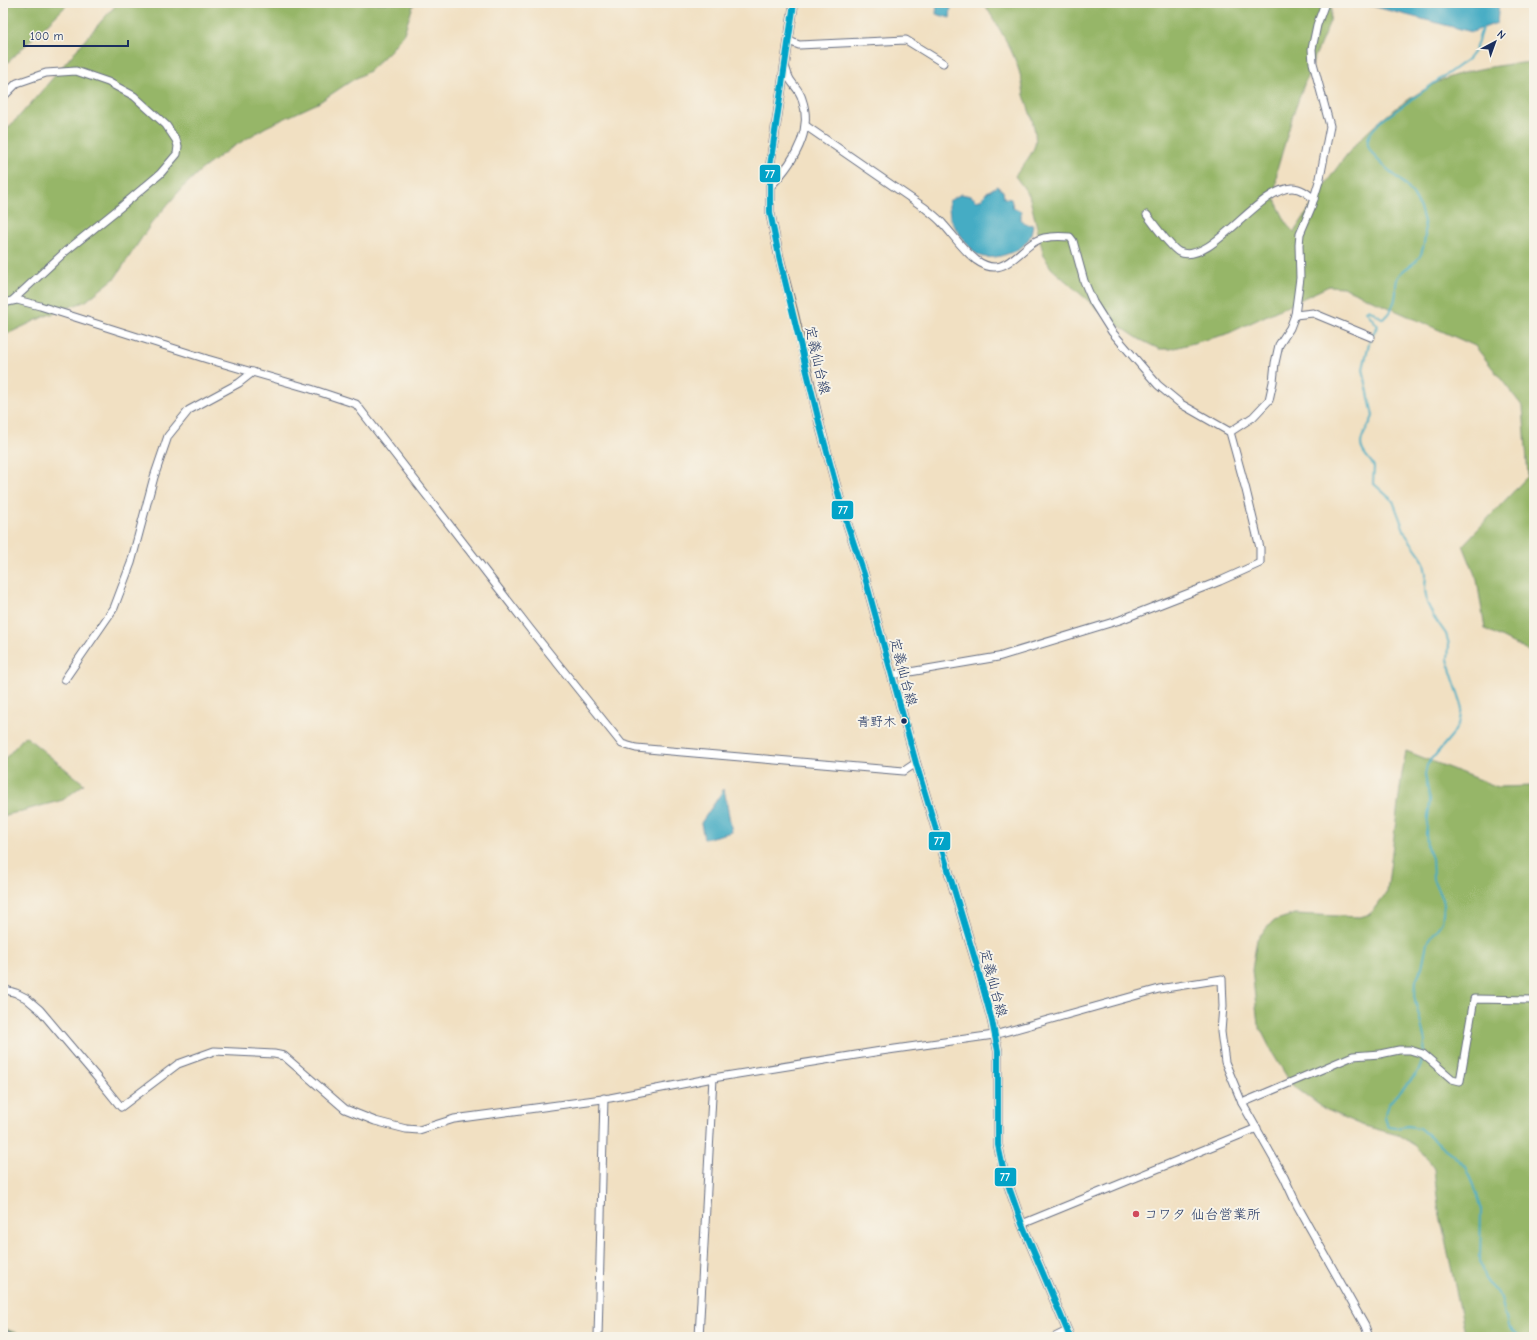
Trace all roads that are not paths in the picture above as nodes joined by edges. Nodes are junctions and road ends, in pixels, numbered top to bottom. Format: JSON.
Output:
{"nodes":[{"id":1,"x":794,"y":3,"type":"edge"},
{"id":2,"x":1325,"y":3,"type":"edge"},
{"id":3,"x":789,"y":41,"type":"junction"},
{"id":4,"x":943,"y":63,"type":"dead end"},
{"id":5,"x":785,"y":66,"type":"junction"},
{"id":6,"x":3,"y":97,"type":"edge"},
{"id":7,"x":806,"y":126,"type":"junction"},
{"id":8,"x":770,"y":187,"type":"junction"},
{"id":9,"x":1314,"y":199,"type":"junction"},
{"id":10,"x":1147,"y":215,"type":"dead end"},
{"id":11,"x":13,"y":300,"type":"junction"},
{"id":12,"x":3,"y":303,"type":"edge"},
{"id":13,"x":1295,"y":315,"type":"junction"},
{"id":14,"x":1371,"y":337,"type":"dead end"},
{"id":15,"x":253,"y":372,"type":"junction"},
{"id":16,"x":1230,"y":432,"type":"junction"},
{"id":17,"x":892,"y":675,"type":"junction"},
{"id":18,"x":65,"y":679,"type":"dead end"},
{"id":19,"x":916,"y":763,"type":"junction"},
{"id":20,"x":3,"y":989,"type":"edge"},
{"id":21,"x":1534,"y":1000,"type":"edge"},
{"id":22,"x":994,"y":1034,"type":"junction"},
{"id":23,"x":713,"y":1078,"type":"junction"},
{"id":24,"x":604,"y":1098,"type":"junction"},
{"id":25,"x":1242,"y":1103,"type":"junction"},
{"id":26,"x":1257,"y":1128,"type":"junction"},
{"id":27,"x":1022,"y":1224,"type":"junction"},
{"id":28,"x":1069,"y":1334,"type":"edge"},
{"id":29,"x":3,"y":1335,"type":"edge"},
{"id":30,"x":8,"y":1337,"type":"edge"},
{"id":31,"x":598,"y":1337,"type":"edge"},
{"id":32,"x":699,"y":1337,"type":"edge"},
{"id":33,"x":1055,"y":1337,"type":"edge"},
{"id":34,"x":1369,"y":1337,"type":"edge"}],
"edges":[{"from":1,"to":3,"type":"main road","name":"定義仙台線"},
{"from":2,"to":9,"type":"street"},
{"from":3,"to":4,"type":"street"},
{"from":3,"to":5,"type":"main road","name":"定義仙台線"},
{"from":5,"to":7,"type":"street"},
{"from":5,"to":8,"type":"main road","name":"定義仙台線"},
{"from":6,"to":11,"type":"street"},
{"from":7,"to":8,"type":"street"},
{"from":7,"to":16,"type":"street"},
{"from":8,"to":17,"type":"main road","name":"定義仙台線"},
{"from":9,"to":10,"type":"street"},
{"from":9,"to":13,"type":"street"},
{"from":11,"to":12,"type":"street"},
{"from":11,"to":15,"type":"street"},
{"from":13,"to":14,"type":"street"},
{"from":13,"to":16,"type":"street"},
{"from":15,"to":18,"type":"street"},
{"from":15,"to":19,"type":"street"},
{"from":16,"to":17,"type":"street"},
{"from":17,"to":19,"type":"main road","name":"定義仙台線"},
{"from":19,"to":22,"type":"main road","name":"定義仙台線"},
{"from":20,"to":24,"type":"street"},
{"from":21,"to":25,"type":"street"},
{"from":22,"to":23,"type":"street"},
{"from":22,"to":25,"type":"street"},
{"from":22,"to":27,"type":"main road","name":"定義仙台線"},
{"from":23,"to":24,"type":"street"},
{"from":23,"to":32,"type":"street"},
{"from":24,"to":31,"type":"street"},
{"from":25,"to":26,"type":"street"},
{"from":26,"to":27,"type":"street"},
{"from":26,"to":34,"type":"street"},
{"from":27,"to":28,"type":"main road","name":"定義仙台線"},
{"from":28,"to":33,"type":"street"},
{"from":29,"to":30,"type":"street"}]}
